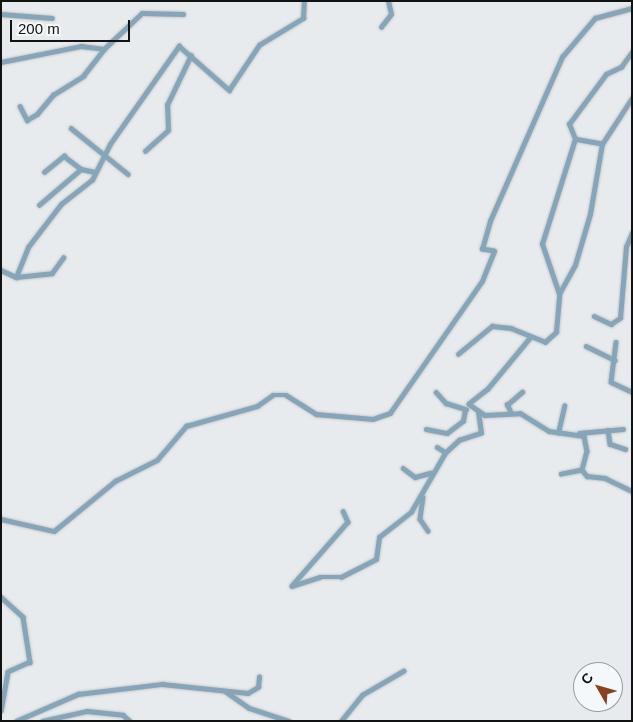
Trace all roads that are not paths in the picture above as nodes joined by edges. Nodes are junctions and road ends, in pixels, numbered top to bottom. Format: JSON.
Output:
{"nodes":[{"id":1,"x":304,"y":1,"type":"edge"},
{"id":2,"x":388,"y":1,"type":"edge"},
{"id":3,"x":632,"y":8,"type":"edge"},
{"id":4,"x":1,"y":14,"type":"edge"},
{"id":5,"x":183,"y":14,"type":"dead end"},
{"id":6,"x":52,"y":18,"type":"dead end"},
{"id":7,"x":381,"y":26,"type":"dead end"},
{"id":8,"x":104,"y":49,"type":"junction"},
{"id":9,"x":632,"y":52,"type":"edge"},
{"id":10,"x":191,"y":55,"type":"junction"},
{"id":11,"x":1,"y":62,"type":"edge"},
{"id":12,"x":632,"y":98,"type":"edge"},
{"id":13,"x":20,"y":106,"type":"dead end"},
{"id":14,"x":71,"y":128,"type":"dead end"},
{"id":15,"x":575,"y":139,"type":"junction"},
{"id":16,"x":602,"y":144,"type":"junction"},
{"id":17,"x":145,"y":151,"type":"dead end"},
{"id":18,"x":104,"y":154,"type":"junction"},
{"id":19,"x":81,"y":169,"type":"junction"},
{"id":20,"x":44,"y":172,"type":"dead end"},
{"id":21,"x":95,"y":172,"type":"junction"},
{"id":22,"x":128,"y":174,"type":"dead end"},
{"id":23,"x":39,"y":205,"type":"dead end"},
{"id":24,"x":630,"y":237,"type":"edge"},
{"id":25,"x":62,"y":258,"type":"dead end"},
{"id":26,"x":1,"y":270,"type":"edge"},
{"id":27,"x":16,"y":277,"type":"junction"},
{"id":28,"x":559,"y":294,"type":"junction"},
{"id":29,"x":594,"y":316,"type":"dead end"},
{"id":30,"x":531,"y":337,"type":"junction"},
{"id":31,"x":616,"y":342,"type":"dead end"},
{"id":32,"x":586,"y":346,"type":"dead end"},
{"id":33,"x":458,"y":354,"type":"dead end"},
{"id":34,"x":615,"y":360,"type":"junction"},
{"id":35,"x":436,"y":392,"type":"dead end"},
{"id":36,"x":522,"y":392,"type":"dead end"},
{"id":37,"x":632,"y":392,"type":"edge"},
{"id":38,"x":469,"y":404,"type":"junction"},
{"id":39,"x":564,"y":406,"type":"dead end"},
{"id":40,"x":465,"y":410,"type":"junction"},
{"id":41,"x":510,"y":411,"type":"junction"},
{"id":42,"x":478,"y":412,"type":"junction"},
{"id":43,"x":426,"y":429,"type":"dead end"},
{"id":44,"x":623,"y":429,"type":"dead end"},
{"id":45,"x":608,"y":430,"type":"junction"},
{"id":46,"x":558,"y":433,"type":"junction"},
{"id":47,"x":580,"y":433,"type":"junction"},
{"id":48,"x":436,"y":448,"type":"dead end"},
{"id":49,"x":626,"y":449,"type":"dead end"},
{"id":50,"x":445,"y":452,"type":"junction"},
{"id":51,"x":403,"y":468,"type":"dead end"},
{"id":52,"x":588,"y":469,"type":"dead end"},
{"id":53,"x":582,"y":470,"type":"junction"},
{"id":54,"x":430,"y":473,"type":"junction"},
{"id":55,"x":561,"y":474,"type":"dead end"},
{"id":56,"x":632,"y":491,"type":"edge"},
{"id":57,"x":424,"y":493,"type":"junction"},
{"id":58,"x":343,"y":511,"type":"dead end"},
{"id":59,"x":1,"y":519,"type":"edge"},
{"id":60,"x":428,"y":531,"type":"dead end"},
{"id":61,"x":1,"y":597,"type":"edge"},
{"id":62,"x":403,"y":671,"type":"dead end"},
{"id":63,"x":259,"y":677,"type":"dead end"},
{"id":64,"x":225,"y":691,"type":"junction"},
{"id":65,"x":1,"y":710,"type":"edge"},
{"id":66,"x":16,"y":721,"type":"edge"},
{"id":67,"x":42,"y":721,"type":"edge"},
{"id":68,"x":130,"y":721,"type":"edge"},
{"id":69,"x":289,"y":721,"type":"edge"},
{"id":70,"x":341,"y":721,"type":"edge"}],
"edges":[{"from":1,"to":10,"type":"street"},
{"from":2,"to":7,"type":"street"},
{"from":3,"to":59,"type":"street"},
{"from":4,"to":6,"type":"street"},
{"from":5,"to":8,"type":"street"},
{"from":8,"to":11,"type":"street"},
{"from":8,"to":13,"type":"street"},
{"from":9,"to":15,"type":"street"},
{"from":10,"to":17,"type":"street"},
{"from":10,"to":18,"type":"street"},
{"from":12,"to":16,"type":"street"},
{"from":14,"to":18,"type":"street"},
{"from":15,"to":16,"type":"street"},
{"from":15,"to":28,"type":"street"},
{"from":16,"to":28,"type":"street"},
{"from":18,"to":21,"type":"street"},
{"from":18,"to":22,"type":"street"},
{"from":19,"to":20,"type":"street"},
{"from":19,"to":21,"type":"street"},
{"from":19,"to":23,"type":"street"},
{"from":21,"to":27,"type":"street"},
{"from":24,"to":29,"type":"street"},
{"from":25,"to":27,"type":"street"},
{"from":26,"to":27,"type":"street"},
{"from":28,"to":30,"type":"street"},
{"from":30,"to":33,"type":"street"},
{"from":30,"to":38,"type":"street"},
{"from":31,"to":34,"type":"street"},
{"from":32,"to":34,"type":"street"},
{"from":34,"to":37,"type":"street"},
{"from":35,"to":40,"type":"street"},
{"from":36,"to":41,"type":"street"},
{"from":38,"to":40,"type":"street"},
{"from":38,"to":42,"type":"street"},
{"from":39,"to":46,"type":"street"},
{"from":40,"to":43,"type":"street"},
{"from":41,"to":42,"type":"street"},
{"from":41,"to":46,"type":"street"},
{"from":42,"to":50,"type":"street"},
{"from":44,"to":45,"type":"street"},
{"from":45,"to":47,"type":"street"},
{"from":45,"to":49,"type":"street"},
{"from":46,"to":47,"type":"street"},
{"from":47,"to":53,"type":"street"},
{"from":48,"to":50,"type":"street"},
{"from":50,"to":54,"type":"street"},
{"from":51,"to":54,"type":"street"},
{"from":52,"to":53,"type":"street"},
{"from":53,"to":55,"type":"street"},
{"from":53,"to":56,"type":"street"},
{"from":54,"to":57,"type":"street"},
{"from":57,"to":58,"type":"street"},
{"from":57,"to":60,"type":"street"},
{"from":61,"to":65,"type":"street"},
{"from":62,"to":70,"type":"street"},
{"from":63,"to":64,"type":"street"},
{"from":64,"to":66,"type":"street"},
{"from":64,"to":69,"type":"street"},
{"from":67,"to":68,"type":"street"}]}
